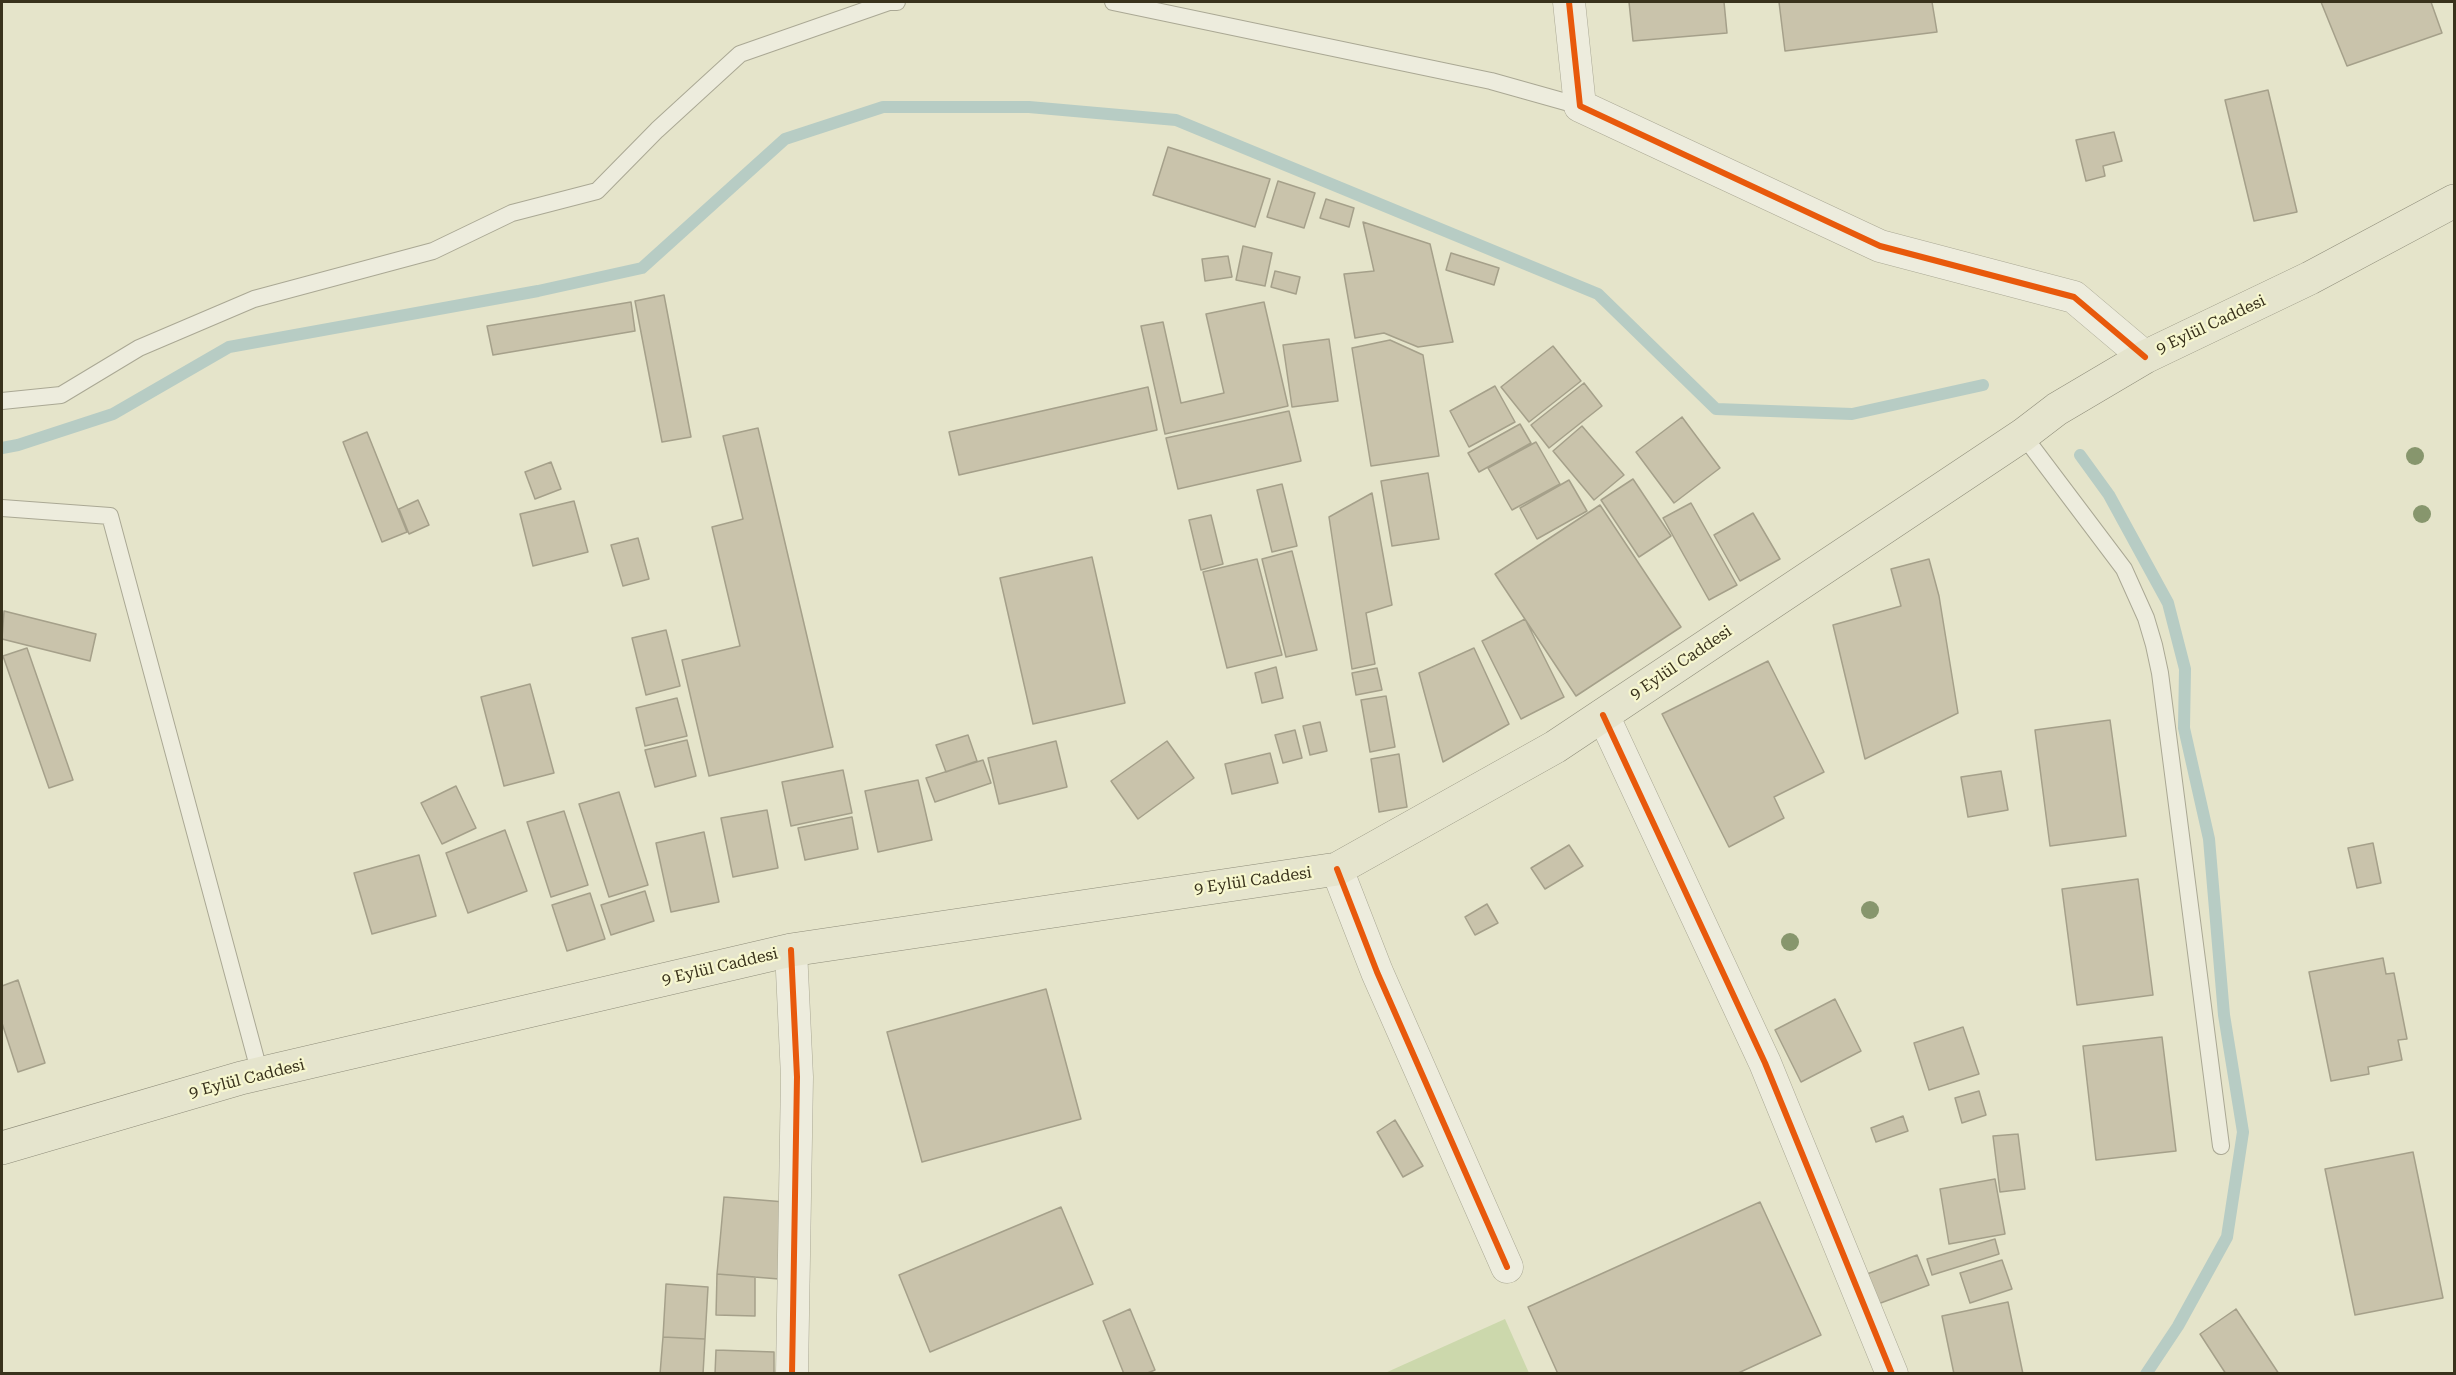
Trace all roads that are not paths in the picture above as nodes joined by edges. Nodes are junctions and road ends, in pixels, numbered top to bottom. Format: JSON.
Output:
{"nodes":[{"id":1,"x":897,"y":2,"type":"edge"},
{"id":2,"x":1113,"y":2,"type":"edge"},
{"id":3,"x":1569,"y":2,"type":"edge"},
{"id":4,"x":1580,"y":106,"type":"junction"},
{"id":5,"x":2454,"y":201,"type":"edge"},
{"id":6,"x":2145,"y":357,"type":"junction"},
{"id":7,"x":2,"y":401,"type":"edge"},
{"id":8,"x":2023,"y":435,"type":"junction"},
{"id":9,"x":2,"y":508,"type":"edge"},
{"id":10,"x":1603,"y":715,"type":"junction"},
{"id":11,"x":1336,"y":869,"type":"junction"},
{"id":12,"x":791,"y":950,"type":"junction"},
{"id":13,"x":260,"y":1074,"type":"junction"},
{"id":14,"x":2221,"y":1146,"type":"dead end"},
{"id":15,"x":2,"y":1148,"type":"edge"},
{"id":16,"x":1507,"y":1267,"type":"dead end"},
{"id":17,"x":1883,"y":1371,"type":"edge"},
{"id":18,"x":792,"y":1374,"type":"edge"}],
"edges":[{"from":1,"to":7,"type":"lane"},
{"from":2,"to":4,"type":"lane"},
{"from":3,"to":4,"type":"street"},
{"from":4,"to":6,"type":"street"},
{"from":5,"to":6,"type":"main road","name":"9 Eylül Caddesi"},
{"from":6,"to":8,"type":"main road","name":"9 Eylül Caddesi"},
{"from":8,"to":10,"type":"main road","name":"9 Eylül Caddesi"},
{"from":8,"to":14,"type":"lane"},
{"from":9,"to":13,"type":"lane"},
{"from":10,"to":11,"type":"main road","name":"9 Eylül Caddesi"},
{"from":10,"to":17,"type":"street"},
{"from":11,"to":12,"type":"main road","name":"9 Eylül Caddesi"},
{"from":11,"to":16,"type":"street"},
{"from":12,"to":13,"type":"main road","name":"9 Eylül Caddesi"},
{"from":12,"to":18,"type":"street"},
{"from":13,"to":15,"type":"main road","name":"9 Eylül Caddesi"}]}
